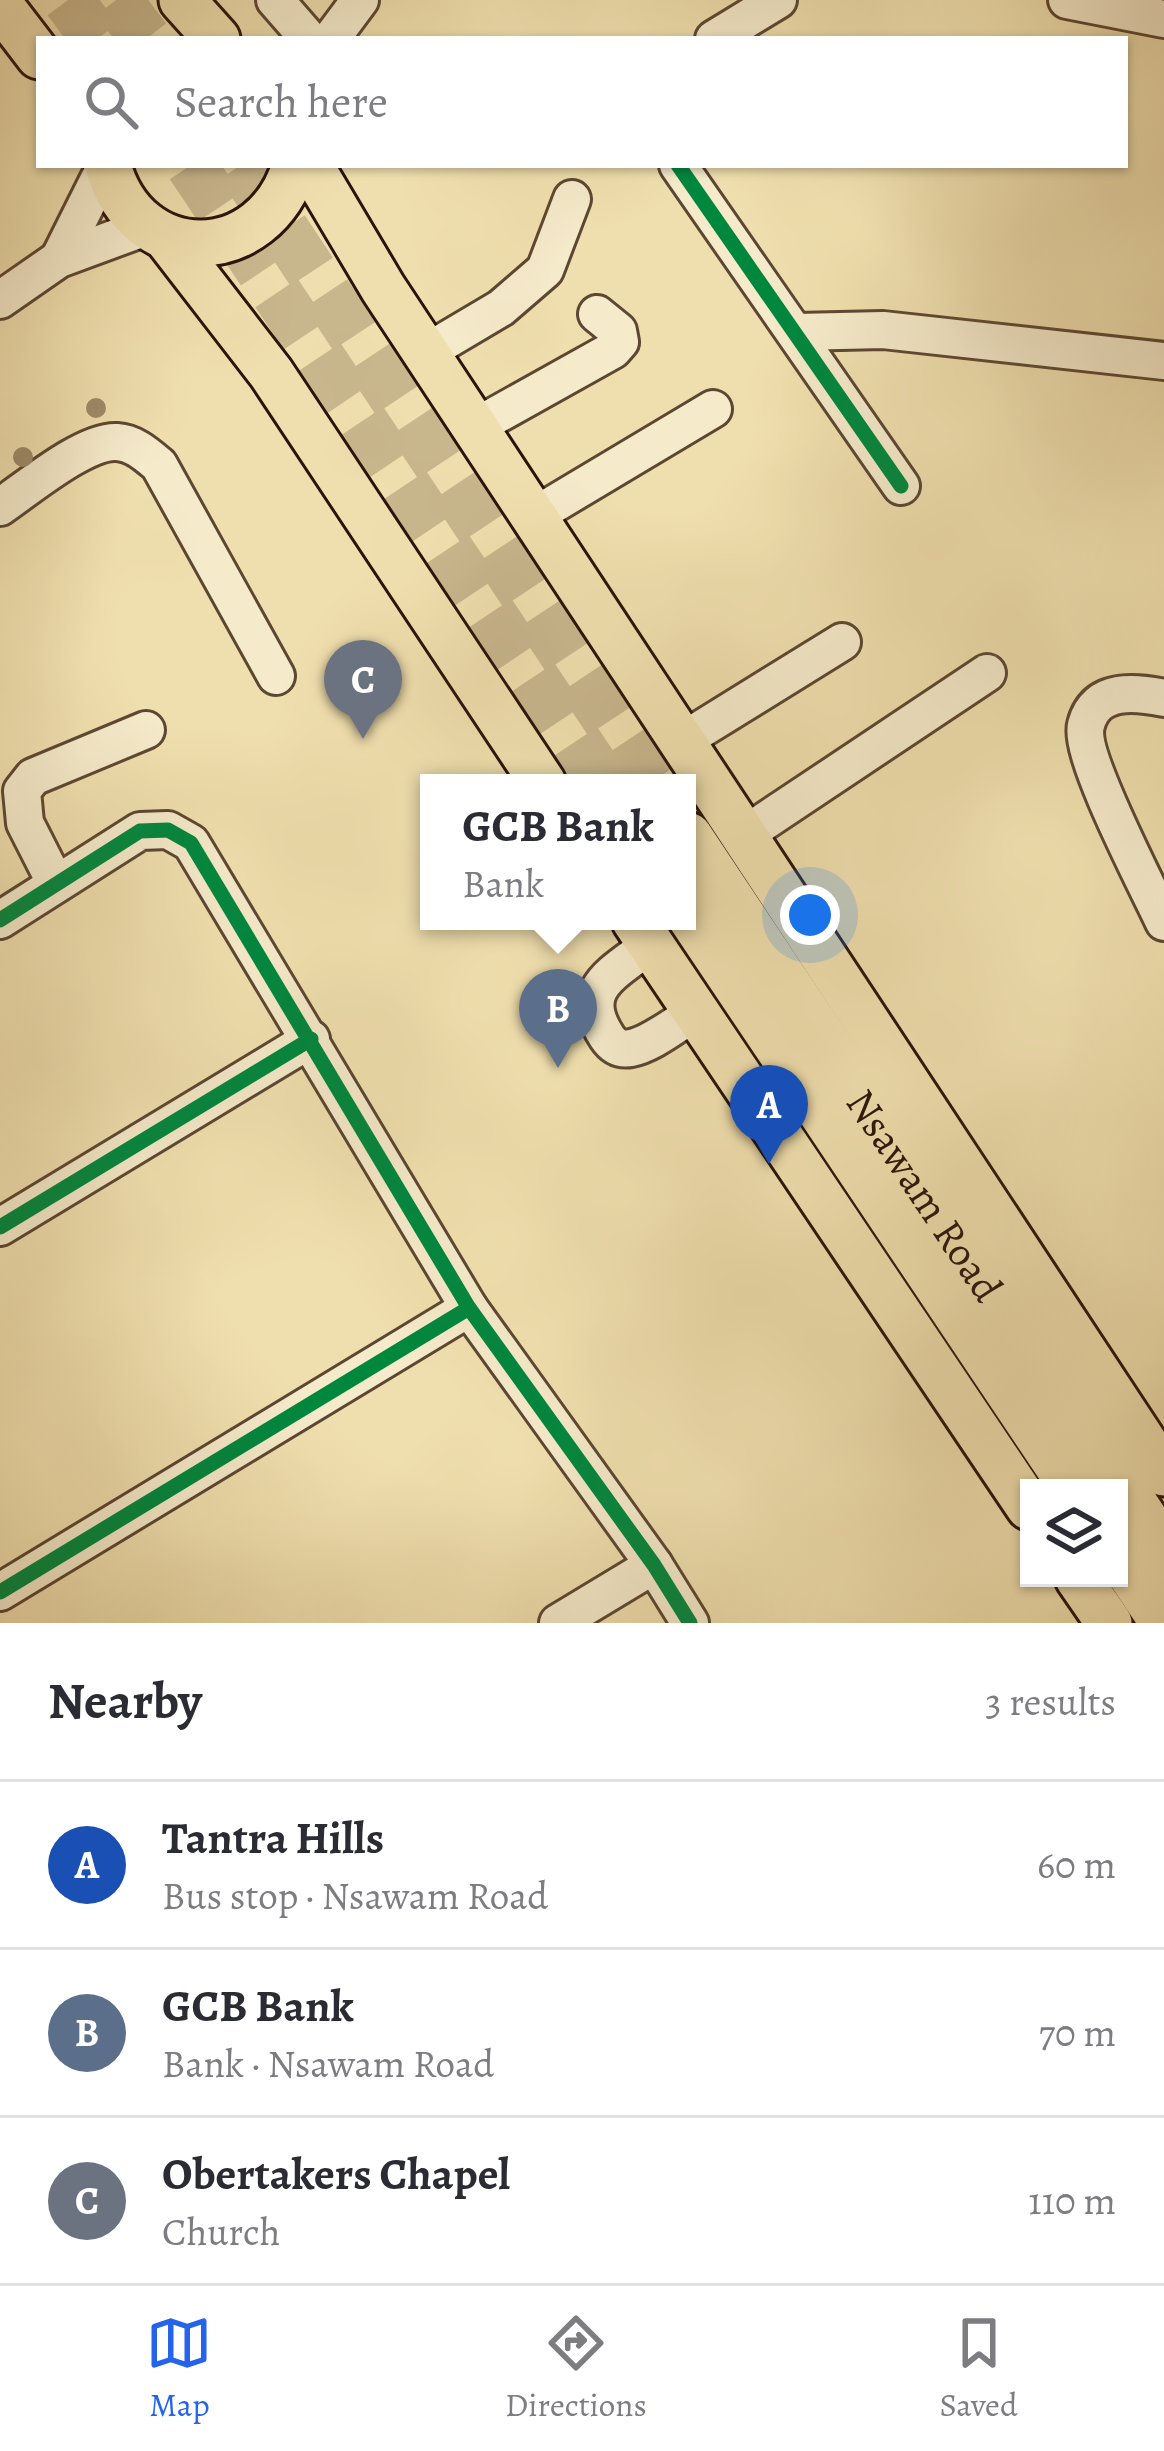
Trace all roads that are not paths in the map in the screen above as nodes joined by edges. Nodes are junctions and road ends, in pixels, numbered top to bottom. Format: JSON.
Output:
{"nodes":[{"id":1,"x":182,"y":0,"type":"edge"},
{"id":2,"x":275,"y":0,"type":"edge"},
{"id":3,"x":360,"y":0,"type":"edge"},
{"id":4,"x":778,"y":0,"type":"edge"},
{"id":5,"x":1066,"y":0,"type":"edge"},
{"id":6,"x":0,"y":5,"type":"edge"},
{"id":7,"x":1164,"y":19,"type":"edge"},
{"id":8,"x":215,"y":36,"type":"edge"},
{"id":9,"x":320,"y":36,"type":"edge"},
{"id":10,"x":324,"y":36,"type":"edge"},
{"id":11,"x":719,"y":36,"type":"edge"},
{"id":12,"x":36,"y":52,"type":"edge"},
{"id":13,"x":105,"y":168,"type":"edge"},
{"id":14,"x":108,"y":168,"type":"edge"},
{"id":15,"x":294,"y":168,"type":"edge"},
{"id":16,"x":312,"y":168,"type":"edge"},
{"id":17,"x":680,"y":168,"type":"edge"},
{"id":18,"x":572,"y":199,"type":"dead end"},
{"id":19,"x":156,"y":232,"type":"junction"},
{"id":20,"x":59,"y":259,"type":"junction"},
{"id":21,"x":2,"y":294,"type":"edge"},
{"id":22,"x":597,"y":314,"type":"dead end"},
{"id":23,"x":797,"y":332,"type":"junction"},
{"id":24,"x":425,"y":352,"type":"junction"},
{"id":25,"x":1164,"y":361,"type":"edge"},
{"id":26,"x":713,"y":409,"type":"dead end"},
{"id":27,"x":475,"y":427,"type":"junction"},
{"id":28,"x":901,"y":486,"type":"dead end"},
{"id":29,"x":1,"y":504,"type":"edge"},
{"id":30,"x":534,"y":517,"type":"junction"},
{"id":31,"x":842,"y":642,"type":"dead end"},
{"id":32,"x":987,"y":673,"type":"dead end"},
{"id":33,"x":275,"y":676,"type":"dead end"},
{"id":34,"x":1164,"y":698,"type":"edge"},
{"id":35,"x":146,"y":730,"type":"dead end"},
{"id":36,"x":682,"y":741,"type":"junction"},
{"id":37,"x":537,"y":774,"type":"edge"},
{"id":38,"x":744,"y":835,"type":"junction"},
{"id":39,"x":696,"y":851,"type":"edge"},
{"id":40,"x":56,"y":884,"type":"junction"},
{"id":41,"x":0,"y":920,"type":"edge"},
{"id":42,"x":696,"y":920,"type":"edge"},
{"id":43,"x":1164,"y":922,"type":"edge"},
{"id":44,"x":643,"y":933,"type":"edge"},
{"id":45,"x":696,"y":1012,"type":"junction"},
{"id":46,"x":311,"y":1039,"type":"junction"},
{"id":47,"x":0,"y":1227,"type":"edge"},
{"id":48,"x":470,"y":1308,"type":"junction"},
{"id":49,"x":1164,"y":1473,"type":"edge"},
{"id":50,"x":1070,"y":1479,"type":"edge"},
{"id":51,"x":1020,"y":1494,"type":"edge"},
{"id":52,"x":1164,"y":1553,"type":"edge"},
{"id":53,"x":654,"y":1565,"type":"junction"},
{"id":54,"x":1128,"y":1565,"type":"edge"},
{"id":55,"x":1084,"y":1587,"type":"edge"},
{"id":56,"x":0,"y":1592,"type":"edge"},
{"id":57,"x":1164,"y":1619,"type":"edge"},
{"id":58,"x":558,"y":1623,"type":"edge"},
{"id":59,"x":690,"y":1623,"type":"edge"},
{"id":60,"x":1109,"y":1623,"type":"edge"}],
"edges":[{"from":1,"to":8,"type":"main road"},
{"from":2,"to":9,"type":"street"},
{"from":3,"to":10,"type":"street"},
{"from":4,"to":11,"type":"street"},
{"from":5,"to":7,"type":"street"},
{"from":6,"to":12,"type":"main road"},
{"from":13,"to":20,"type":"street"},
{"from":14,"to":19,"type":"main road"},
{"from":15,"to":19,"type":"main road"},
{"from":16,"to":24,"type":"main road"},
{"from":17,"to":23,"type":"street"},
{"from":18,"to":24,"type":"street"},
{"from":19,"to":20,"type":"street"},
{"from":19,"to":37,"type":"main road"},
{"from":20,"to":21,"type":"street"},
{"from":22,"to":27,"type":"street"},
{"from":23,"to":25,"type":"street"},
{"from":23,"to":28,"type":"street"},
{"from":24,"to":27,"type":"main road"},
{"from":26,"to":30,"type":"street"},
{"from":27,"to":30,"type":"main road"},
{"from":29,"to":33,"type":"street"},
{"from":30,"to":36,"type":"main road"},
{"from":31,"to":36,"type":"street"},
{"from":32,"to":38,"type":"street"},
{"from":34,"to":43,"type":"street"},
{"from":35,"to":40,"type":"street"},
{"from":36,"to":38,"type":"main road"},
{"from":38,"to":49,"type":"main road"},
{"from":39,"to":52,"type":"highway","name":"Nsawam Road"},
{"from":40,"to":41,"type":"street"},
{"from":40,"to":46,"type":"street"},
{"from":42,"to":50,"type":"highway","name":"Nsawam Road"},
{"from":44,"to":45,"type":"main road"},
{"from":44,"to":45,"type":"street"},
{"from":45,"to":51,"type":"main road"},
{"from":46,"to":47,"type":"street"},
{"from":46,"to":48,"type":"street"},
{"from":48,"to":53,"type":"street"},
{"from":48,"to":56,"type":"street"},
{"from":53,"to":58,"type":"street"},
{"from":53,"to":59,"type":"street"},
{"from":54,"to":57,"type":"highway"},
{"from":55,"to":60,"type":"main road"}]}
